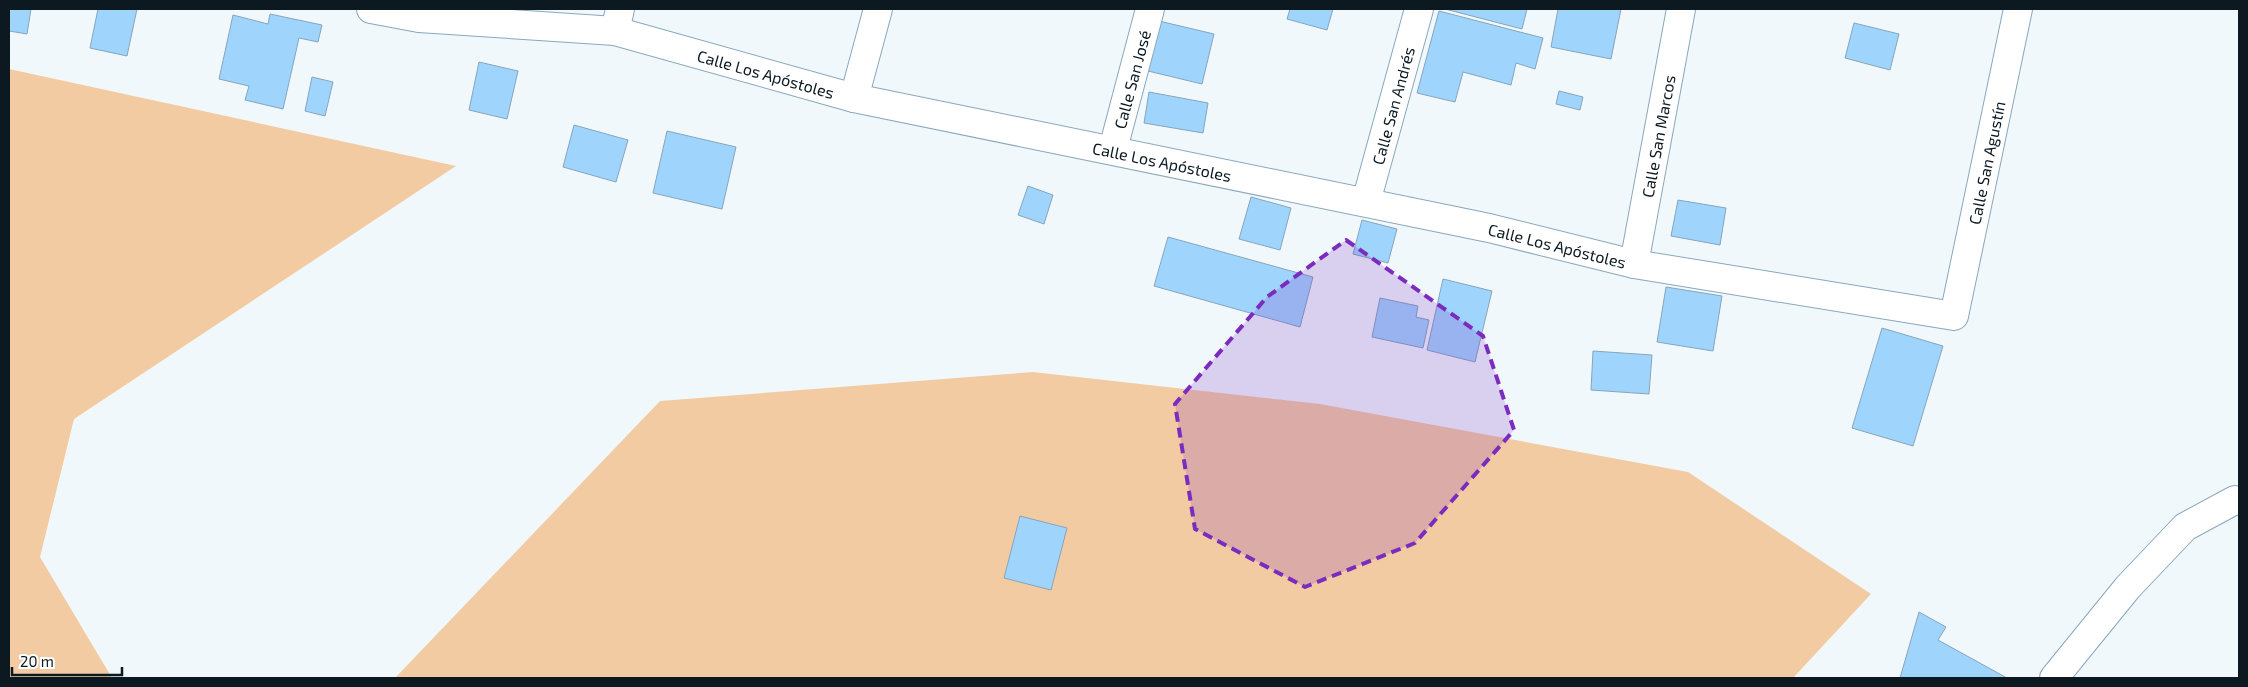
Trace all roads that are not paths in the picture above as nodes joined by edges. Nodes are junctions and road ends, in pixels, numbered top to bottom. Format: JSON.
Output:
{"nodes":[{"id":1,"x":371,"y":9,"type":"edge"},
{"id":2,"x":878,"y":9,"type":"edge"},
{"id":3,"x":1150,"y":9,"type":"edge"},
{"id":4,"x":1419,"y":9,"type":"edge"},
{"id":5,"x":1681,"y":9,"type":"edge"},
{"id":6,"x":2018,"y":9,"type":"edge"},
{"id":7,"x":618,"y":20,"type":"edge"},
{"id":8,"x":854,"y":98,"type":"junction"},
{"id":9,"x":1113,"y":149,"type":"junction"},
{"id":10,"x":1366,"y":202,"type":"junction"},
{"id":11,"x":1634,"y":264,"type":"junction"},
{"id":12,"x":1954,"y":316,"type":"joint"},
{"id":13,"x":2239,"y":501,"type":"edge"},
{"id":14,"x":2054,"y":678,"type":"edge"}],
"edges":[{"from":1,"to":7,"type":"street","name":"Calle Los Apóstoles"},
{"from":2,"to":8,"type":"street"},
{"from":3,"to":9,"type":"street","name":"Calle San José"},
{"from":4,"to":10,"type":"street","name":"Calle San Andrés"},
{"from":5,"to":11,"type":"street","name":"Calle San Marcos"},
{"from":6,"to":12,"type":"street","name":"Calle San Agustín"},
{"from":7,"to":8,"type":"street","name":"Calle Los Apóstoles"},
{"from":8,"to":9,"type":"street","name":"Calle Los Apóstoles"},
{"from":9,"to":10,"type":"street","name":"Calle Los Apóstoles"},
{"from":10,"to":11,"type":"street","name":"Calle Los Apóstoles"},
{"from":11,"to":12,"type":"street","name":"Calle Los Apóstoles"},
{"from":13,"to":14,"type":"street"}]}
